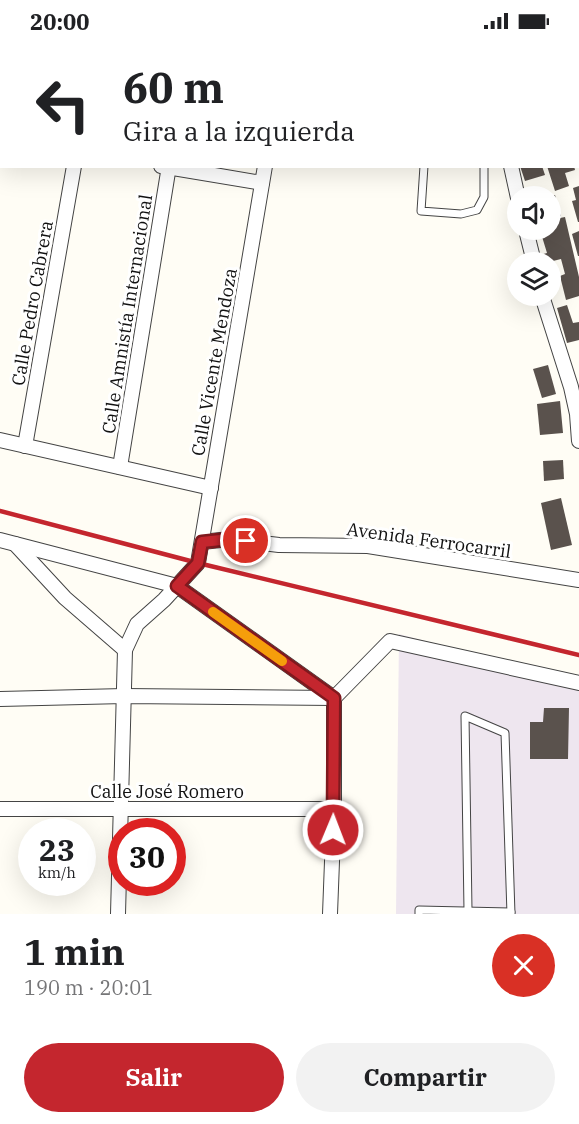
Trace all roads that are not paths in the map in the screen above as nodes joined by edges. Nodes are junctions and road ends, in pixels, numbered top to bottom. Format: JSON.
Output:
{"nodes":[{"id":1,"x":74,"y":168,"type":"edge"},
{"id":2,"x":167,"y":168,"type":"edge"},
{"id":3,"x":173,"y":168,"type":"edge"},
{"id":4,"x":265,"y":168,"type":"edge"},
{"id":5,"x":424,"y":168,"type":"edge"},
{"id":6,"x":484,"y":168,"type":"edge"},
{"id":7,"x":511,"y":168,"type":"edge"},
{"id":8,"x":262,"y":183,"type":"junction"},
{"id":9,"x":515,"y":186,"type":"edge"},
{"id":10,"x":545,"y":306,"type":"edge"},
{"id":11,"x":0,"y":440,"type":"edge"},
{"id":12,"x":579,"y":441,"type":"edge"},
{"id":13,"x":25,"y":446,"type":"junction"},
{"id":14,"x":120,"y":468,"type":"junction"},
{"id":15,"x":211,"y":488,"type":"junction"},
{"id":16,"x":0,"y":540,"type":"edge"},
{"id":17,"x":202,"y":542,"type":"junction"},
{"id":18,"x":15,"y":544,"type":"junction"},
{"id":19,"x":579,"y":580,"type":"edge"},
{"id":20,"x":177,"y":586,"type":"junction"},
{"id":21,"x":125,"y":650,"type":"junction"},
{"id":22,"x":579,"y":683,"type":"edge"},
{"id":23,"x":124,"y":696,"type":"junction"},
{"id":24,"x":334,"y":698,"type":"junction"},
{"id":25,"x":0,"y":699,"type":"edge"},
{"id":26,"x":0,"y":809,"type":"edge"},
{"id":27,"x":121,"y":809,"type":"junction"},
{"id":28,"x":334,"y":809,"type":"junction"},
{"id":29,"x":468,"y":910,"type":"junction"},
{"id":30,"x":511,"y":913,"type":"edge"},
{"id":31,"x":118,"y":914,"type":"edge"},
{"id":32,"x":330,"y":914,"type":"edge"},
{"id":33,"x":419,"y":914,"type":"edge"}],
"edges":[{"from":1,"to":13,"type":"street","name":"Calle Pedro Cabrera"},
{"from":2,"to":14,"type":"street","name":"Calle Amnistía Internacional"},
{"from":3,"to":8,"type":"street"},
{"from":4,"to":8,"type":"street","name":"Calle Vicente Mendoza"},
{"from":5,"to":6,"type":"lane"},
{"from":7,"to":9,"type":"street"},
{"from":8,"to":15,"type":"street","name":"Calle Vicente Mendoza"},
{"from":10,"to":12,"type":"street"},
{"from":11,"to":13,"type":"street"},
{"from":13,"to":14,"type":"street"},
{"from":14,"to":15,"type":"street"},
{"from":15,"to":17,"type":"street","name":"Calle Vicente Mendoza"},
{"from":16,"to":18,"type":"street"},
{"from":17,"to":19,"type":"street","name":"Avenida Ferrocarril"},
{"from":17,"to":20,"type":"street","name":"Calle Vicente Mendoza"},
{"from":18,"to":20,"type":"street"},
{"from":18,"to":21,"type":"street"},
{"from":20,"to":21,"type":"street"},
{"from":20,"to":24,"type":"street"},
{"from":21,"to":23,"type":"street"},
{"from":22,"to":24,"type":"street"},
{"from":23,"to":24,"type":"street"},
{"from":23,"to":25,"type":"street"},
{"from":23,"to":27,"type":"street"},
{"from":24,"to":28,"type":"street"},
{"from":26,"to":27,"type":"street","name":"Calle José Romero"},
{"from":27,"to":28,"type":"street","name":"Calle José Romero"},
{"from":27,"to":31,"type":"street"},
{"from":28,"to":32,"type":"street"},
{"from":29,"to":30,"type":"lane"},
{"from":29,"to":30,"type":"lane"},
{"from":29,"to":33,"type":"lane"}]}
